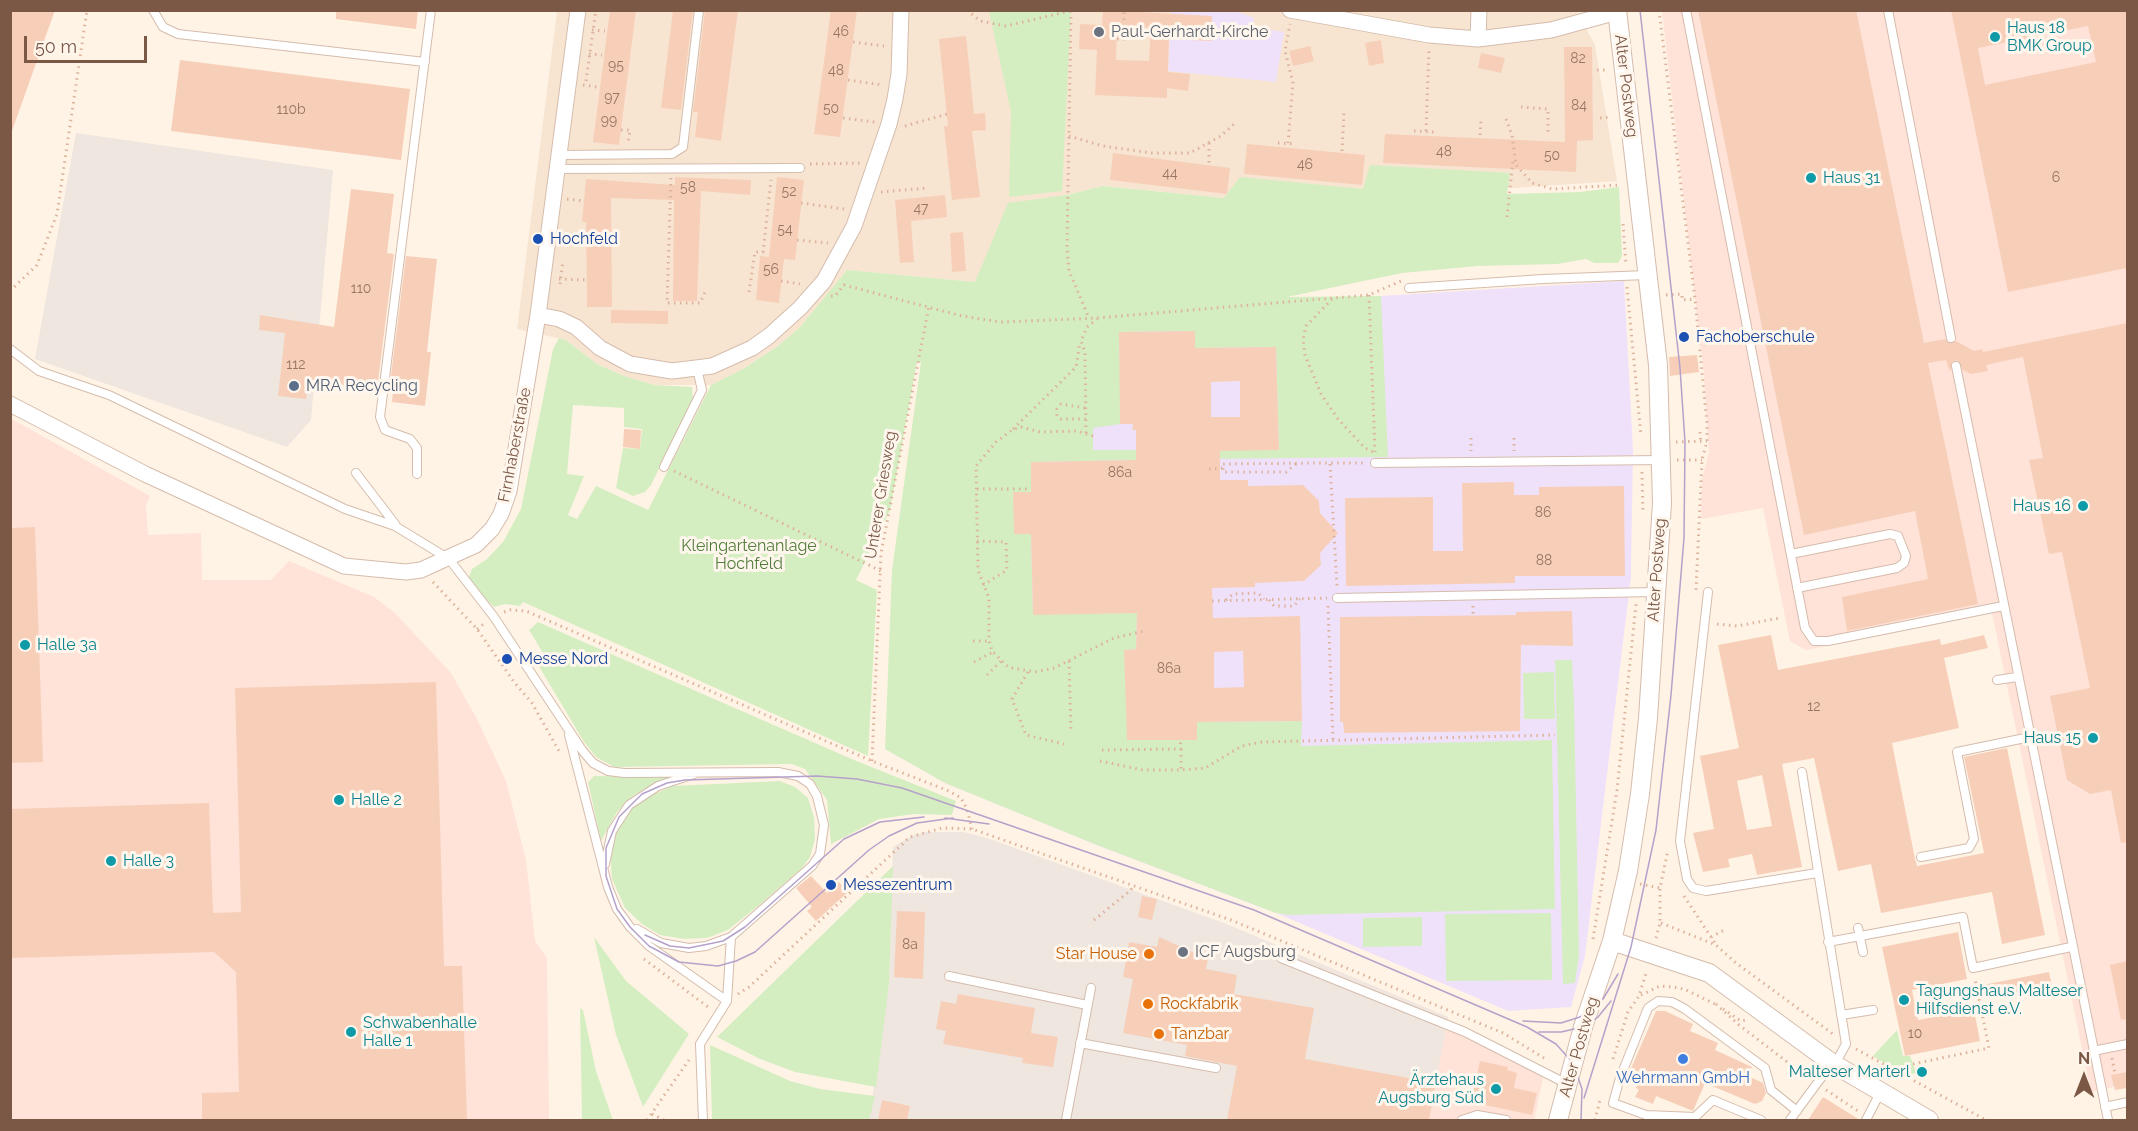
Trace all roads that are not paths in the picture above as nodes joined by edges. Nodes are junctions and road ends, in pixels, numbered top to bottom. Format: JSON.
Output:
{"nodes":[{"id":1,"x":153,"y":10,"type":"edge"},
{"id":2,"x":431,"y":10,"type":"edge"},
{"id":3,"x":578,"y":10,"type":"edge"},
{"id":4,"x":699,"y":10,"type":"edge"},
{"id":5,"x":901,"y":10,"type":"edge"},
{"id":6,"x":1479,"y":10,"type":"edge"},
{"id":7,"x":1686,"y":10,"type":"edge"},
{"id":8,"x":1888,"y":10,"type":"edge"},
{"id":9,"x":1291,"y":11,"type":"edge"},
{"id":10,"x":1617,"y":11,"type":"edge"},
{"id":11,"x":1478,"y":39,"type":"junction"},
{"id":12,"x":424,"y":62,"type":"junction"},
{"id":13,"x":558,"y":162,"type":"junction"},
{"id":14,"x":800,"y":168,"type":"road end"},
{"id":15,"x":1647,"y":275,"type":"junction"},
{"id":16,"x":1409,"y":288,"type":"dead end"},
{"id":17,"x":538,"y":315,"type":"junction"},
{"id":18,"x":1951,"y":338,"type":"dead end"},
{"id":19,"x":10,"y":350,"type":"edge"},
{"id":20,"x":1956,"y":366,"type":"dead end"},
{"id":21,"x":697,"y":369,"type":"junction"},
{"id":22,"x":10,"y":404,"type":"edge"},
{"id":23,"x":1662,"y":460,"type":"junction"},
{"id":24,"x":1375,"y":463,"type":"road end"},
{"id":25,"x":664,"y":467,"type":"road end"},
{"id":26,"x":356,"y":473,"type":"dead end"},
{"id":27,"x":417,"y":474,"type":"dead end"},
{"id":28,"x":396,"y":526,"type":"junction"},
{"id":29,"x":1791,"y":555,"type":"junction"},
{"id":30,"x":449,"y":559,"type":"junction"},
{"id":31,"x":1797,"y":588,"type":"junction"},
{"id":32,"x":1656,"y":592,"type":"junction"},
{"id":33,"x":1708,"y":592,"type":"dead end"},
{"id":34,"x":1337,"y":598,"type":"road end"},
{"id":35,"x":2003,"y":606,"type":"junction"},
{"id":36,"x":2017,"y":677,"type":"junction"},
{"id":37,"x":1996,"y":680,"type":"dead end"},
{"id":38,"x":567,"y":725,"type":"junction"},
{"id":39,"x":2030,"y":737,"type":"junction"},
{"id":40,"x":698,"y":772,"type":"junction"},
{"id":41,"x":1802,"y":772,"type":"dead end"},
{"id":42,"x":1921,"y":858,"type":"dead end"},
{"id":43,"x":1817,"y":873,"type":"junction"},
{"id":44,"x":606,"y":876,"type":"junction"},
{"id":45,"x":612,"y":898,"type":"junction"},
{"id":46,"x":1859,"y":932,"type":"junction"},
{"id":47,"x":731,"y":937,"type":"junction"},
{"id":48,"x":1612,"y":941,"type":"junction"},
{"id":49,"x":1827,"y":948,"type":"junction"},
{"id":50,"x":2071,"y":948,"type":"junction"},
{"id":51,"x":1863,"y":952,"type":"dead end"},
{"id":52,"x":1281,"y":958,"type":"dead end"},
{"id":53,"x":949,"y":976,"type":"dead end"},
{"id":54,"x":1091,"y":988,"type":"dead end"},
{"id":55,"x":727,"y":1001,"type":"junction"},
{"id":56,"x":1087,"y":1005,"type":"junction"},
{"id":57,"x":1873,"y":1010,"type":"dead end"},
{"id":58,"x":1841,"y":1015,"type":"junction"},
{"id":59,"x":2127,"y":1044,"type":"edge"},
{"id":60,"x":1080,"y":1047,"type":"junction"},
{"id":61,"x":2093,"y":1051,"type":"junction"},
{"id":62,"x":1834,"y":1064,"type":"junction"},
{"id":63,"x":1216,"y":1068,"type":"dead end"},
{"id":64,"x":1567,"y":1084,"type":"junction"},
{"id":65,"x":1880,"y":1094,"type":"junction"},
{"id":66,"x":2127,"y":1102,"type":"edge"},
{"id":67,"x":2105,"y":1107,"type":"junction"},
{"id":68,"x":1797,"y":1111,"type":"junction"},
{"id":69,"x":1646,"y":1118,"type":"edge"},
{"id":70,"x":1867,"y":1119,"type":"edge"},
{"id":71,"x":703,"y":1120,"type":"edge"},
{"id":72,"x":1066,"y":1120,"type":"edge"},
{"id":73,"x":1462,"y":1120,"type":"edge"},
{"id":74,"x":1506,"y":1120,"type":"edge"},
{"id":75,"x":1558,"y":1120,"type":"edge"},
{"id":76,"x":1761,"y":1120,"type":"edge"},
{"id":77,"x":1790,"y":1120,"type":"edge"},
{"id":78,"x":1929,"y":1120,"type":"edge"},
{"id":79,"x":2108,"y":1120,"type":"edge"}],
"edges":[{"from":1,"to":12,"type":"lane"},
{"from":2,"to":12,"type":"lane"},
{"from":3,"to":13,"type":"street","name":"Firnhaberstraße"},
{"from":4,"to":13,"type":"lane"},
{"from":5,"to":21,"type":"street"},
{"from":6,"to":11,"type":"street"},
{"from":7,"to":29,"type":"lane"},
{"from":8,"to":18,"type":"lane"},
{"from":9,"to":11,"type":"street"},
{"from":10,"to":11,"type":"street"},
{"from":10,"to":15,"type":"street","name":"Alter Postweg"},
{"from":12,"to":27,"type":"lane"},
{"from":13,"to":14,"type":"lane"},
{"from":13,"to":17,"type":"street","name":"Firnhaberstraße"},
{"from":15,"to":16,"type":"lane"},
{"from":15,"to":23,"type":"street","name":"Alter Postweg"},
{"from":17,"to":21,"type":"street"},
{"from":17,"to":30,"type":"street","name":"Firnhaberstraße"},
{"from":19,"to":28,"type":"lane"},
{"from":20,"to":35,"type":"lane"},
{"from":21,"to":25,"type":"lane"},
{"from":22,"to":30,"type":"street","name":"Firnhaberstraße"},
{"from":23,"to":24,"type":"lane"},
{"from":23,"to":32,"type":"street","name":"Alter Postweg"},
{"from":26,"to":28,"type":"lane"},
{"from":28,"to":30,"type":"lane"},
{"from":29,"to":31,"type":"lane"},
{"from":29,"to":31,"type":"lane"},
{"from":30,"to":38,"type":"lane"},
{"from":31,"to":35,"type":"lane"},
{"from":32,"to":34,"type":"lane"},
{"from":32,"to":48,"type":"street","name":"Alter Postweg"},
{"from":33,"to":43,"type":"lane"},
{"from":35,"to":36,"type":"lane"},
{"from":36,"to":37,"type":"lane"},
{"from":36,"to":39,"type":"lane"},
{"from":38,"to":40,"type":"lane"},
{"from":38,"to":44,"type":"lane"},
{"from":39,"to":42,"type":"lane"},
{"from":39,"to":50,"type":"lane"},
{"from":40,"to":44,"type":"lane"},
{"from":40,"to":47,"type":"lane"},
{"from":41,"to":43,"type":"lane"},
{"from":43,"to":49,"type":"lane"},
{"from":44,"to":45,"type":"lane"},
{"from":45,"to":47,"type":"lane"},
{"from":45,"to":55,"type":"lane"},
{"from":46,"to":49,"type":"lane"},
{"from":46,"to":50,"type":"lane"},
{"from":46,"to":51,"type":"lane"},
{"from":47,"to":55,"type":"lane"},
{"from":48,"to":62,"type":"street"},
{"from":48,"to":64,"type":"street","name":"Alter Postweg"},
{"from":49,"to":58,"type":"lane"},
{"from":50,"to":61,"type":"lane"},
{"from":52,"to":64,"type":"lane"},
{"from":53,"to":56,"type":"lane"},
{"from":54,"to":56,"type":"lane"},
{"from":55,"to":71,"type":"lane"},
{"from":56,"to":60,"type":"lane"},
{"from":57,"to":58,"type":"lane"},
{"from":58,"to":62,"type":"lane"},
{"from":59,"to":61,"type":"lane"},
{"from":60,"to":63,"type":"lane"},
{"from":60,"to":72,"type":"lane"},
{"from":61,"to":67,"type":"lane"},
{"from":62,"to":65,"type":"street"},
{"from":62,"to":68,"type":"lane"},
{"from":64,"to":75,"type":"street","name":"Alter Postweg"},
{"from":65,"to":70,"type":"lane"},
{"from":65,"to":78,"type":"street"},
{"from":66,"to":67,"type":"lane"},
{"from":67,"to":79,"type":"lane"},
{"from":68,"to":69,"type":"lane"},
{"from":68,"to":77,"type":"lane"},
{"from":69,"to":76,"type":"lane"},
{"from":73,"to":74,"type":"lane"}]}
